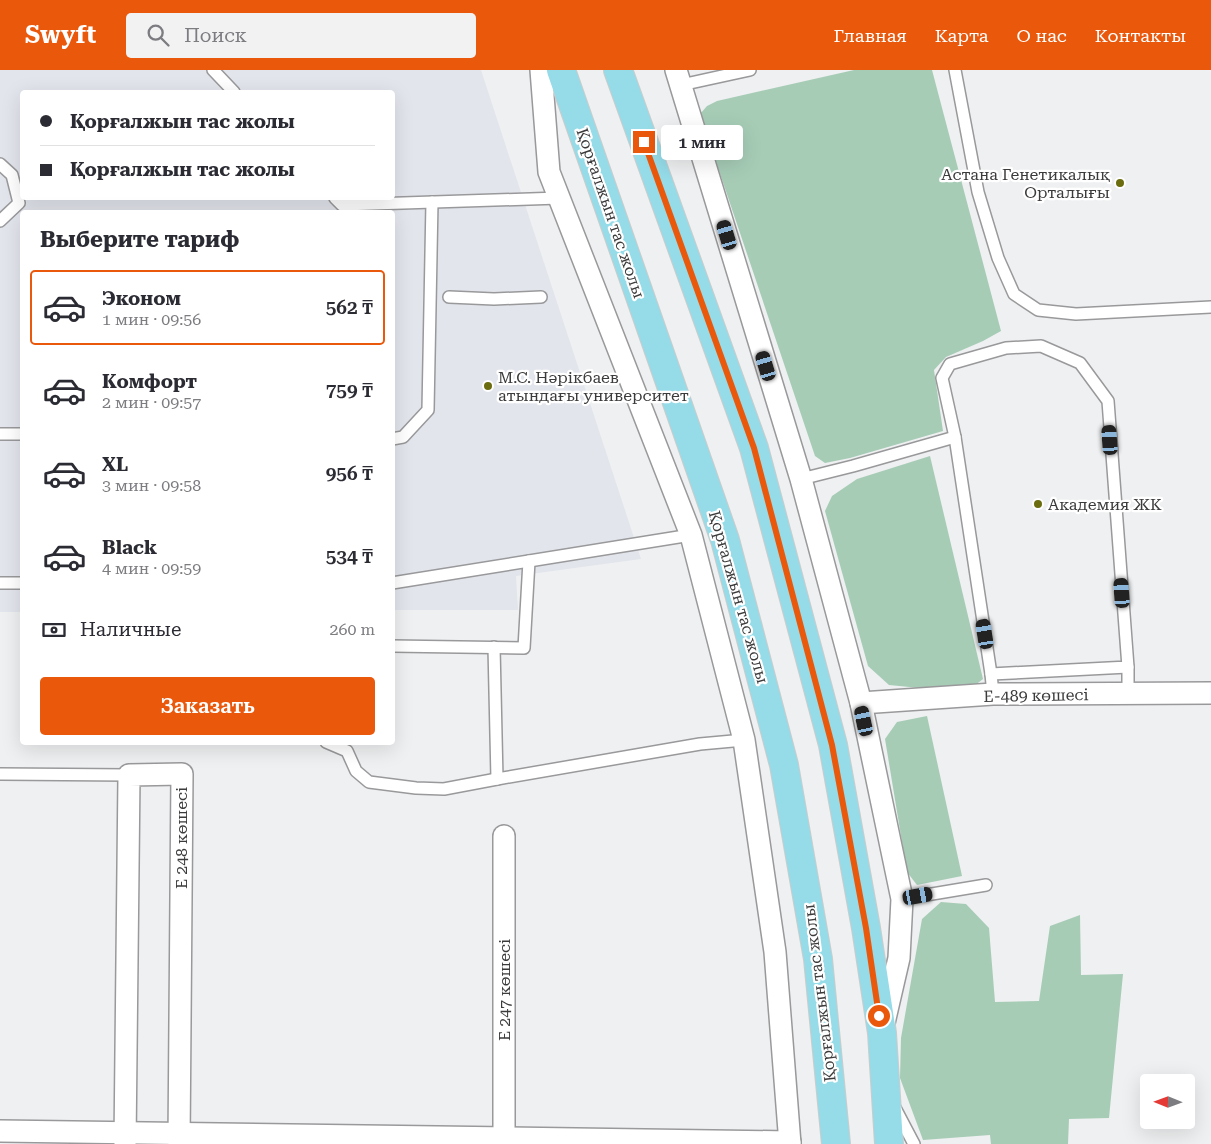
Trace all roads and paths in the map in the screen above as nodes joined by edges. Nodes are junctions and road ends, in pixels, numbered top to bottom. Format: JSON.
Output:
{"nodes":[{"id":1,"x":213,"y":70,"type":"edge"},
{"id":2,"x":542,"y":70,"type":"edge"},
{"id":3,"x":561,"y":70,"type":"edge"},
{"id":4,"x":618,"y":70,"type":"edge"},
{"id":5,"x":750,"y":70,"type":"edge"},
{"id":6,"x":955,"y":70,"type":"edge"},
{"id":7,"x":679,"y":77,"type":"edge"},
{"id":8,"x":232,"y":90,"type":"edge"},
{"id":9,"x":0,"y":164,"type":"edge"},
{"id":10,"x":559,"y":198,"type":"junction"},
{"id":11,"x":337,"y":200,"type":"edge"},
{"id":12,"x":432,"y":202,"type":"junction"},
{"id":13,"x":0,"y":221,"type":"edge"},
{"id":14,"x":449,"y":297,"type":"dead end"},
{"id":15,"x":541,"y":297,"type":"dead end"},
{"id":16,"x":1211,"y":307,"type":"edge"},
{"id":17,"x":0,"y":434,"type":"edge"},
{"id":18,"x":20,"y":434,"type":"edge"},
{"id":19,"x":955,"y":437,"type":"junction"},
{"id":20,"x":395,"y":438,"type":"edge"},
{"id":21,"x":800,"y":479,"type":"junction"},
{"id":22,"x":691,"y":535,"type":"junction"},
{"id":23,"x":529,"y":561,"type":"junction"},
{"id":24,"x":0,"y":583,"type":"edge"},
{"id":25,"x":20,"y":583,"type":"edge"},
{"id":26,"x":395,"y":583,"type":"edge"},
{"id":27,"x":395,"y":646,"type":"edge"},
{"id":28,"x":494,"y":647,"type":"junction"},
{"id":29,"x":1128,"y":667,"type":"junction"},
{"id":30,"x":992,"y":684,"type":"junction"},
{"id":31,"x":1211,"y":693,"type":"edge"},
{"id":32,"x":1128,"y":694,"type":"junction"},
{"id":33,"x":861,"y":703,"type":"junction"},
{"id":34,"x":744,"y":740,"type":"junction"},
{"id":35,"x":334,"y":745,"type":"edge"},
{"id":36,"x":0,"y":774,"type":"edge"},
{"id":37,"x":129,"y":775,"type":"junction"},
{"id":38,"x":497,"y":779,"type":"junction"},
{"id":39,"x":504,"y":836,"type":"dead end"},
{"id":40,"x":986,"y":885,"type":"dead end"},
{"id":41,"x":902,"y":899,"type":"junction"},
{"id":42,"x":882,"y":1033,"type":"junction"},
{"id":43,"x":886,"y":1091,"type":"junction"},
{"id":44,"x":0,"y":1130,"type":"edge"},
{"id":45,"x":125,"y":1138,"type":"edge"},
{"id":46,"x":179,"y":1139,"type":"edge"},
{"id":47,"x":504,"y":1141,"type":"edge"},
{"id":48,"x":722,"y":1142,"type":"edge"},
{"id":49,"x":790,"y":1143,"type":"edge"},
{"id":50,"x":836,"y":1144,"type":"edge"},
{"id":51,"x":889,"y":1144,"type":"edge"},
{"id":52,"x":914,"y":1144,"type":"edge"}],
"edges":[{"from":1,"to":8,"type":"lane"},
{"from":2,"to":10,"type":"street"},
{"from":3,"to":50,"type":"main road","name":"Қорғалжын тас жолы"},
{"from":4,"to":42,"type":"main road"},
{"from":5,"to":7,"type":"lane"},
{"from":6,"to":16,"type":"lane"},
{"from":7,"to":21,"type":"street"},
{"from":9,"to":13,"type":"lane"},
{"from":10,"to":12,"type":"lane"},
{"from":10,"to":22,"type":"street"},
{"from":11,"to":12,"type":"lane"},
{"from":12,"to":20,"type":"lane"},
{"from":14,"to":15,"type":"lane"},
{"from":17,"to":18,"type":"lane"},
{"from":19,"to":21,"type":"lane"},
{"from":19,"to":29,"type":"lane"},
{"from":19,"to":30,"type":"lane"},
{"from":21,"to":33,"type":"street"},
{"from":22,"to":23,"type":"lane"},
{"from":22,"to":34,"type":"street"},
{"from":23,"to":26,"type":"lane"},
{"from":23,"to":28,"type":"lane"},
{"from":24,"to":25,"type":"lane"},
{"from":27,"to":28,"type":"lane"},
{"from":28,"to":38,"type":"lane"},
{"from":29,"to":30,"type":"lane"},
{"from":29,"to":32,"type":"lane"},
{"from":30,"to":32,"type":"street","name":"Е-489 көшесі"},
{"from":30,"to":33,"type":"street","name":"Е-489 көшесі"},
{"from":31,"to":32,"type":"street","name":"Е-489 көшесі"},
{"from":33,"to":41,"type":"street"},
{"from":34,"to":38,"type":"lane"},
{"from":34,"to":49,"type":"street"},
{"from":35,"to":38,"type":"lane"},
{"from":36,"to":37,"type":"lane"},
{"from":37,"to":45,"type":"street"},
{"from":37,"to":46,"type":"street","name":"Е 248 көшесі"},
{"from":39,"to":47,"type":"street","name":"Е 247 көшесі"},
{"from":40,"to":41,"type":"lane"},
{"from":41,"to":42,"type":"street"},
{"from":42,"to":43,"type":"main road"},
{"from":43,"to":51,"type":"main road"},
{"from":43,"to":52,"type":"lane"},
{"from":44,"to":45,"type":"street"},
{"from":45,"to":46,"type":"street"},
{"from":46,"to":47,"type":"street"},
{"from":47,"to":48,"type":"street"},
{"from":48,"to":49,"type":"street"}]}
